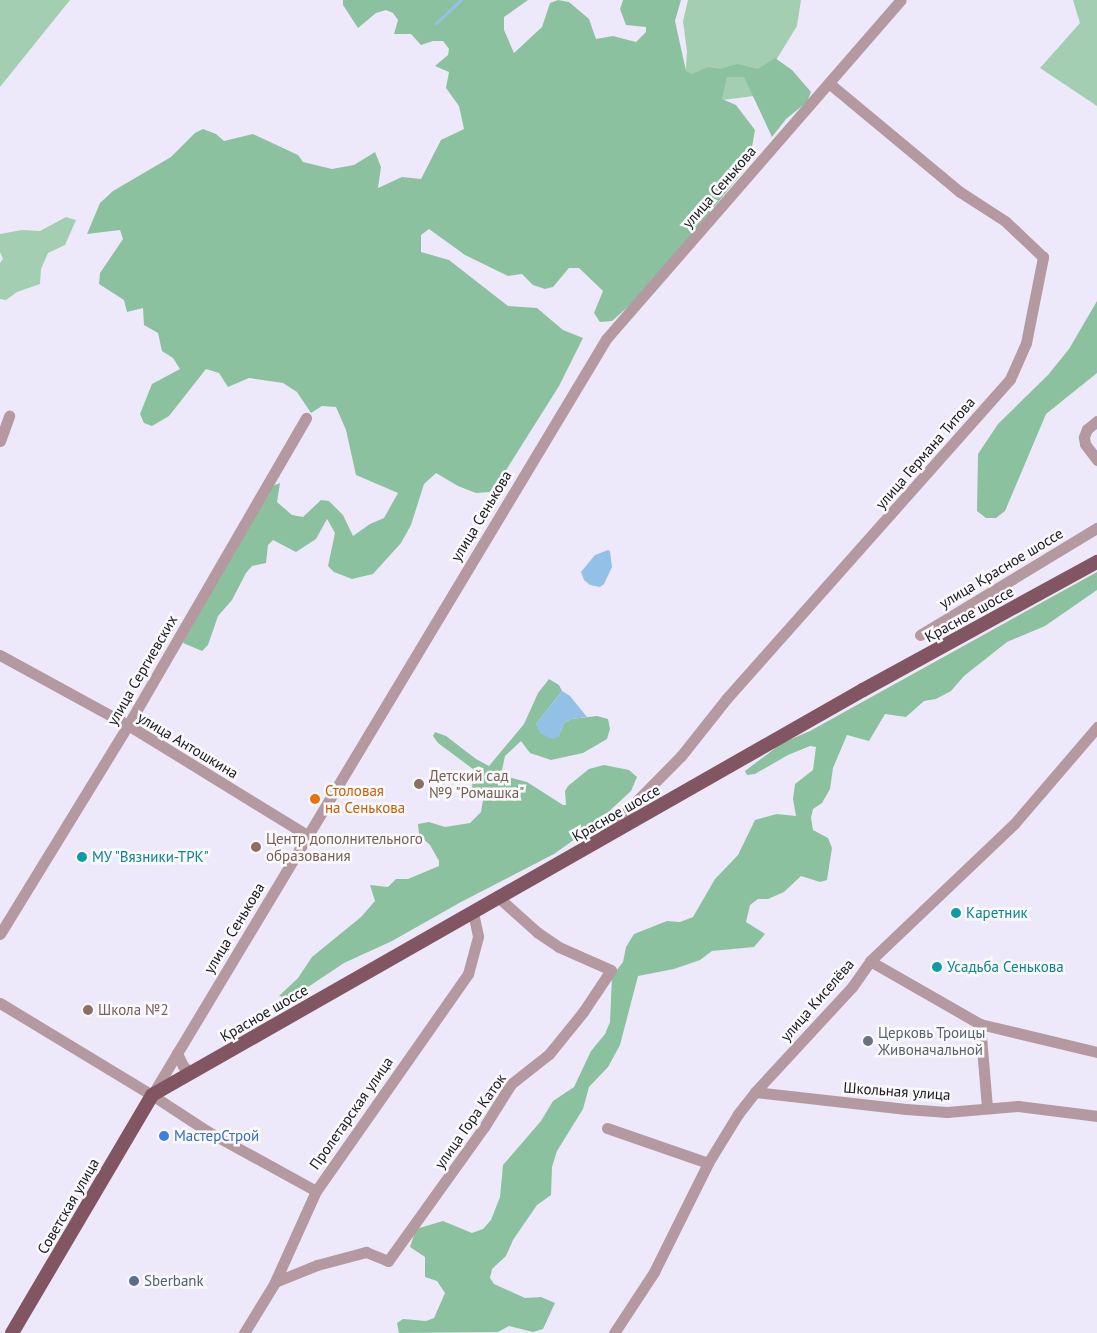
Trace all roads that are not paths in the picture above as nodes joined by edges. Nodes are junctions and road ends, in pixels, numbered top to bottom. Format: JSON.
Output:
{"nodes":[{"id":1,"x":900,"y":0,"type":"edge"},
{"id":2,"x":830,"y":84,"type":"junction"},
{"id":3,"x":10,"y":416,"type":"dead end"},
{"id":4,"x":306,"y":418,"type":"dead end"},
{"id":5,"x":1097,"y":421,"type":"edge"},
{"id":6,"x":0,"y":441,"type":"edge"},
{"id":7,"x":1097,"y":460,"type":"edge"},
{"id":8,"x":1097,"y":528,"type":"edge"},
{"id":9,"x":1097,"y":562,"type":"edge"},
{"id":10,"x":920,"y":635,"type":"dead end"},
{"id":11,"x":0,"y":655,"type":"edge"},
{"id":12,"x":128,"y":725,"type":"junction"},
{"id":13,"x":1097,"y":727,"type":"edge"},
{"id":14,"x":307,"y":835,"type":"junction"},
{"id":15,"x":593,"y":845,"type":"junction"},
{"id":16,"x":499,"y":898,"type":"junction"},
{"id":17,"x":473,"y":913,"type":"junction"},
{"id":18,"x":0,"y":934,"type":"edge"},
{"id":19,"x":870,"y":961,"type":"junction"},
{"id":20,"x":0,"y":1003,"type":"edge"},
{"id":21,"x":980,"y":1024,"type":"junction"},
{"id":22,"x":1097,"y":1052,"type":"edge"},
{"id":23,"x":177,"y":1053,"type":"junction"},
{"id":24,"x":191,"y":1073,"type":"junction"},
{"id":25,"x":754,"y":1092,"type":"junction"},
{"id":26,"x":152,"y":1095,"type":"junction"},
{"id":27,"x":988,"y":1107,"type":"junction"},
{"id":28,"x":1097,"y":1116,"type":"edge"},
{"id":29,"x":607,"y":1128,"type":"dead end"},
{"id":30,"x":708,"y":1163,"type":"junction"},
{"id":31,"x":316,"y":1191,"type":"junction"},
{"id":32,"x":275,"y":1282,"type":"junction"},
{"id":33,"x":12,"y":1333,"type":"edge"},
{"id":34,"x":244,"y":1333,"type":"edge"},
{"id":35,"x":614,"y":1333,"type":"edge"}],
"edges":[{"from":1,"to":2,"type":"street","name":"улица Сенькова"},
{"from":2,"to":14,"type":"street","name":"улица Сенькова"},
{"from":2,"to":15,"type":"street","name":"улица Германа Титова"},
{"from":3,"to":6,"type":"street"},
{"from":4,"to":12,"type":"street","name":"улица Сергиевских"},
{"from":5,"to":7,"type":"street"},
{"from":8,"to":10,"type":"street","name":"улица Красное шоссе"},
{"from":9,"to":15,"type":"main road","name":"Красное шоссе"},
{"from":11,"to":12,"type":"street","name":"улица Антошкина"},
{"from":12,"to":14,"type":"street","name":"улица Антошкина"},
{"from":12,"to":18,"type":"street","name":"улица Сергиевских"},
{"from":13,"to":19,"type":"street","name":"улица Киселёва"},
{"from":14,"to":23,"type":"street","name":"улица Сенькова"},
{"from":15,"to":16,"type":"main road","name":"Красное шоссе"},
{"from":16,"to":17,"type":"main road","name":"Красное шоссе"},
{"from":16,"to":32,"type":"street","name":"улица Гора Каток"},
{"from":17,"to":24,"type":"main road","name":"Красное шоссе"},
{"from":17,"to":31,"type":"street","name":"Пролетарская улица"},
{"from":19,"to":21,"type":"street"},
{"from":19,"to":25,"type":"street","name":"улица Киселёва"},
{"from":20,"to":26,"type":"street"},
{"from":21,"to":22,"type":"street"},
{"from":21,"to":27,"type":"street"},
{"from":23,"to":24,"type":"street"},
{"from":23,"to":26,"type":"street","name":"улица Сенькова"},
{"from":24,"to":26,"type":"main road","name":"Красное шоссе"},
{"from":25,"to":27,"type":"street","name":"Школьная улица"},
{"from":25,"to":30,"type":"street","name":"улица Киселёва"},
{"from":26,"to":31,"type":"street"},
{"from":26,"to":33,"type":"main road","name":"Советская улица"},
{"from":27,"to":28,"type":"street","name":"Школьная улица"},
{"from":29,"to":30,"type":"street"},
{"from":30,"to":35,"type":"street","name":"улица Киселёва"},
{"from":31,"to":32,"type":"street","name":"Пролетарская улица"},
{"from":32,"to":34,"type":"street","name":"Пролетарская улица"}]}
